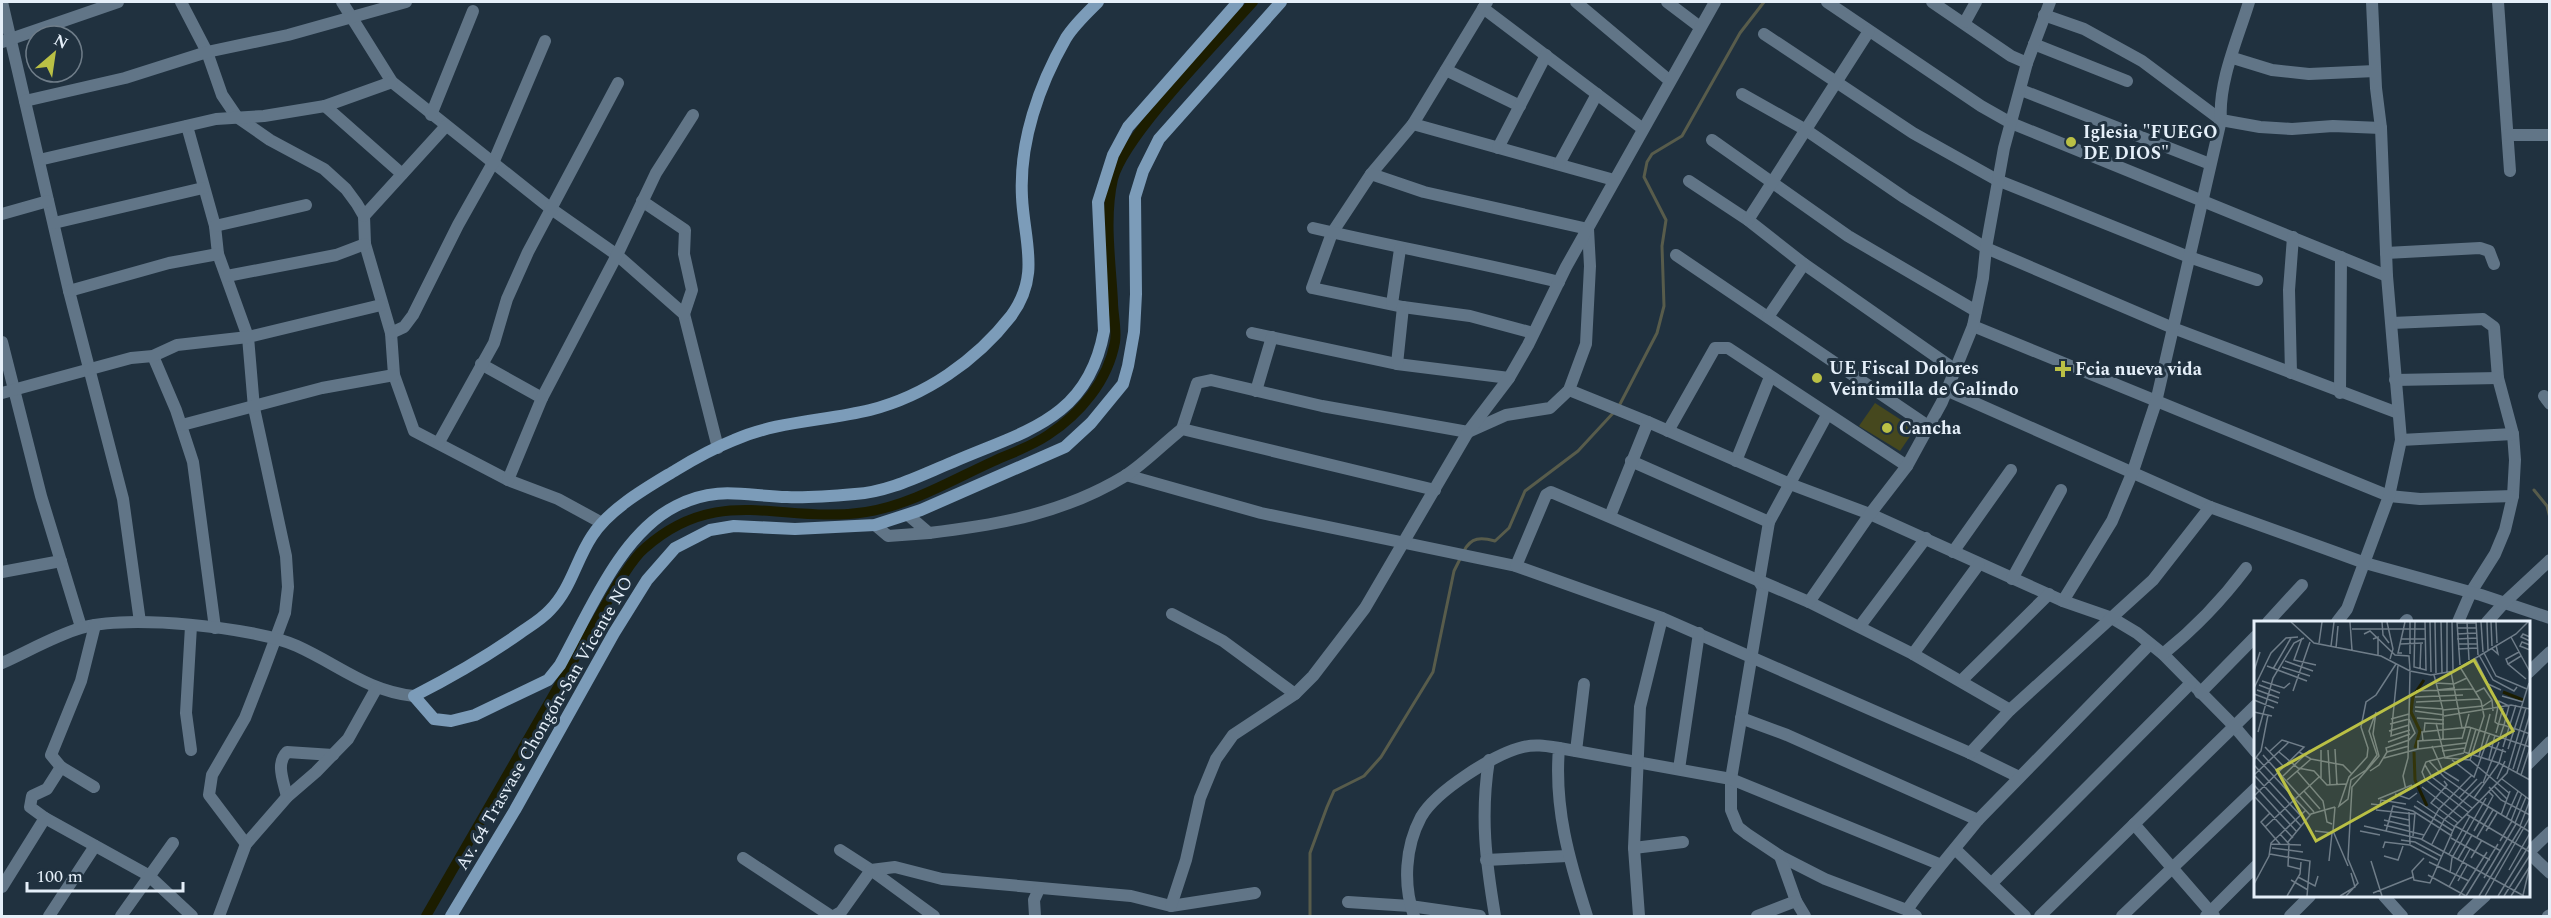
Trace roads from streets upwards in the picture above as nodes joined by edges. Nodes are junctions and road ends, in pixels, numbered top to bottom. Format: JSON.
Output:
{"nodes":[{"id":1,"x":2,"y":2,"type":"edge"},
{"id":2,"x":118,"y":2,"type":"edge"},
{"id":3,"x":181,"y":2,"type":"edge"},
{"id":4,"x":342,"y":2,"type":"edge"},
{"id":5,"x":406,"y":2,"type":"edge"},
{"id":6,"x":1098,"y":2,"type":"edge"},
{"id":7,"x":1238,"y":2,"type":"edge"},
{"id":8,"x":1281,"y":2,"type":"edge"},
{"id":9,"x":1576,"y":2,"type":"edge"},
{"id":10,"x":1667,"y":2,"type":"edge"},
{"id":11,"x":1715,"y":2,"type":"edge"},
{"id":12,"x":1827,"y":2,"type":"edge"},
{"id":13,"x":1932,"y":2,"type":"edge"},
{"id":14,"x":1976,"y":2,"type":"edge"},
{"id":15,"x":2249,"y":2,"type":"edge"},
{"id":16,"x":2372,"y":2,"type":"edge"},
{"id":17,"x":2498,"y":2,"type":"edge"},
{"id":18,"x":1485,"y":5,"type":"edge"},
{"id":19,"x":86,"y":7,"type":"edge"},
{"id":20,"x":2046,"y":10,"type":"edge"},
{"id":21,"x":473,"y":11,"type":"dead end"},
{"id":22,"x":352,"y":18,"type":"junction"},
{"id":23,"x":1965,"y":22,"type":"junction"},
{"id":24,"x":1700,"y":27,"type":"junction"},
{"id":25,"x":1869,"y":31,"type":"junction"},
{"id":26,"x":1764,"y":34,"type":"dead end"},
{"id":27,"x":6,"y":40,"type":"edge"},
{"id":28,"x":545,"y":41,"type":"dead end"},
{"id":29,"x":2034,"y":44,"type":"junction"},
{"id":30,"x":207,"y":52,"type":"junction"},
{"id":31,"x":1546,"y":55,"type":"junction"},
{"id":32,"x":2233,"y":58,"type":"junction"},
{"id":33,"x":2027,"y":63,"type":"junction"},
{"id":34,"x":1446,"y":70,"type":"junction"},
{"id":35,"x":2375,"y":71,"type":"junction"},
{"id":36,"x":1670,"y":81,"type":"junction"},
{"id":37,"x":2127,"y":81,"type":"dead end"},
{"id":38,"x":392,"y":82,"type":"junction"},
{"id":39,"x":618,"y":83,"type":"dead end"},
{"id":40,"x":1836,"y":83,"type":"junction"},
{"id":41,"x":2021,"y":90,"type":"junction"},
{"id":42,"x":1597,"y":94,"type":"junction"},
{"id":43,"x":1742,"y":94,"type":"dead end"},
{"id":44,"x":25,"y":101,"type":"junction"},
{"id":45,"x":325,"y":106,"type":"junction"},
{"id":46,"x":1520,"y":106,"type":"junction"},
{"id":47,"x":431,"y":115,"type":"junction"},
{"id":48,"x":693,"y":115,"type":"dead end"},
{"id":49,"x":2221,"y":115,"type":"junction"},
{"id":50,"x":237,"y":117,"type":"junction"},
{"id":51,"x":2380,"y":122,"type":"junction"},
{"id":52,"x":2012,"y":123,"type":"junction"},
{"id":53,"x":1413,"y":124,"type":"junction"},
{"id":54,"x":187,"y":126,"type":"junction"},
{"id":55,"x":446,"y":126,"type":"junction"},
{"id":56,"x":1643,"y":129,"type":"junction"},
{"id":57,"x":1806,"y":130,"type":"junction"},
{"id":58,"x":2508,"y":135,"type":"junction"},
{"id":59,"x":2550,"y":135,"type":"edge"},
{"id":60,"x":1712,"y":140,"type":"dead end"},
{"id":61,"x":1498,"y":148,"type":"junction"},
{"id":62,"x":39,"y":160,"type":"junction"},
{"id":63,"x":494,"y":161,"type":"junction"},
{"id":64,"x":1559,"y":164,"type":"junction"},
{"id":65,"x":2211,"y":164,"type":"junction"},
{"id":66,"x":2510,"y":171,"type":"dead end"},
{"id":67,"x":402,"y":174,"type":"junction"},
{"id":68,"x":1371,"y":174,"type":"junction"},
{"id":69,"x":1614,"y":180,"type":"junction"},
{"id":70,"x":1997,"y":180,"type":"junction"},
{"id":71,"x":1689,"y":181,"type":"dead end"},
{"id":72,"x":1773,"y":183,"type":"junction"},
{"id":73,"x":203,"y":188,"type":"junction"},
{"id":74,"x":2202,"y":200,"type":"junction"},
{"id":75,"x":48,"y":201,"type":"junction"},
{"id":76,"x":642,"y":201,"type":"junction"},
{"id":77,"x":306,"y":205,"type":"dead end"},
{"id":78,"x":550,"y":208,"type":"junction"},
{"id":79,"x":2,"y":214,"type":"edge"},
{"id":80,"x":364,"y":216,"type":"junction"},
{"id":81,"x":1748,"y":220,"type":"junction"},
{"id":82,"x":54,"y":224,"type":"junction"},
{"id":83,"x":214,"y":226,"type":"junction"},
{"id":84,"x":1313,"y":228,"type":"dead end"},
{"id":85,"x":1588,"y":229,"type":"junction"},
{"id":86,"x":1332,"y":232,"type":"junction"},
{"id":87,"x":2293,"y":237,"type":"junction"},
{"id":88,"x":365,"y":244,"type":"junction"},
{"id":89,"x":1986,"y":248,"type":"junction"},
{"id":90,"x":1400,"y":249,"type":"junction"},
{"id":91,"x":218,"y":254,"type":"junction"},
{"id":92,"x":2386,"y":254,"type":"junction"},
{"id":93,"x":617,"y":255,"type":"junction"},
{"id":94,"x":1676,"y":255,"type":"dead end"},
{"id":95,"x":2341,"y":256,"type":"junction"},
{"id":96,"x":2189,"y":257,"type":"junction"},
{"id":97,"x":1804,"y":264,"type":"junction"},
{"id":98,"x":2494,"y":264,"type":"dead end"},
{"id":99,"x":227,"y":276,"type":"junction"},
{"id":100,"x":2387,"y":276,"type":"junction"},
{"id":101,"x":2257,"y":280,"type":"dead end"},
{"id":102,"x":1559,"y":282,"type":"junction"},
{"id":103,"x":69,"y":291,"type":"junction"},
{"id":104,"x":381,"y":305,"type":"junction"},
{"id":105,"x":1398,"y":306,"type":"junction"},
{"id":106,"x":1976,"y":311,"type":"junction"},
{"id":107,"x":684,"y":314,"type":"junction"},
{"id":108,"x":1768,"y":317,"type":"junction"},
{"id":109,"x":2392,"y":323,"type":"junction"},
{"id":110,"x":1972,"y":326,"type":"junction"},
{"id":111,"x":2173,"y":328,"type":"junction"},
{"id":112,"x":391,"y":333,"type":"junction"},
{"id":113,"x":1252,"y":333,"type":"dead end"},
{"id":114,"x":1533,"y":333,"type":"junction"},
{"id":115,"x":248,"y":337,"type":"junction"},
{"id":116,"x":1272,"y":337,"type":"junction"},
{"id":117,"x":2,"y":342,"type":"edge"},
{"id":118,"x":153,"y":356,"type":"junction"},
{"id":119,"x":482,"y":364,"type":"junction"},
{"id":120,"x":1397,"y":364,"type":"junction"},
{"id":121,"x":1954,"y":369,"type":"junction"},
{"id":122,"x":90,"y":371,"type":"junction"},
{"id":123,"x":2291,"y":373,"type":"junction"},
{"id":124,"x":394,"y":375,"type":"junction"},
{"id":125,"x":1770,"y":377,"type":"junction"},
{"id":126,"x":1509,"y":378,"type":"junction"},
{"id":127,"x":2498,"y":378,"type":"junction"},
{"id":128,"x":2395,"y":380,"type":"junction"},
{"id":129,"x":14,"y":390,"type":"junction"},
{"id":130,"x":1569,"y":390,"type":"junction"},
{"id":131,"x":1946,"y":390,"type":"junction"},
{"id":132,"x":1257,"y":391,"type":"junction"},
{"id":133,"x":2,"y":393,"type":"edge"},
{"id":134,"x":2340,"y":393,"type":"junction"},
{"id":135,"x":542,"y":398,"type":"junction"},
{"id":136,"x":2156,"y":402,"type":"junction"},
{"id":137,"x":254,"y":408,"type":"junction"},
{"id":138,"x":2398,"y":413,"type":"junction"},
{"id":139,"x":1827,"y":415,"type":"junction"},
{"id":140,"x":1648,"y":422,"type":"junction"},
{"id":141,"x":182,"y":425,"type":"junction"},
{"id":142,"x":1928,"y":426,"type":"junction"},
{"id":143,"x":1182,"y":429,"type":"junction"},
{"id":144,"x":1668,"y":431,"type":"junction"},
{"id":145,"x":1468,"y":432,"type":"junction"},
{"id":146,"x":2513,"y":434,"type":"junction"},
{"id":147,"x":2401,"y":440,"type":"junction"},
{"id":148,"x":439,"y":442,"type":"junction"},
{"id":149,"x":718,"y":448,"type":"junction"},
{"id":150,"x":1631,"y":461,"type":"junction"},
{"id":151,"x":1736,"y":461,"type":"junction"},
{"id":152,"x":1908,"y":466,"type":"junction"},
{"id":153,"x":2011,"y":470,"type":"dead end"},
{"id":154,"x":2133,"y":471,"type":"junction"},
{"id":155,"x":1126,"y":475,"type":"junction"},
{"id":156,"x":508,"y":480,"type":"junction"},
{"id":157,"x":1790,"y":484,"type":"junction"},
{"id":158,"x":1435,"y":490,"type":"junction"},
{"id":159,"x":2061,"y":490,"type":"dead end"},
{"id":160,"x":2390,"y":495,"type":"junction"},
{"id":161,"x":2512,"y":496,"type":"junction"},
{"id":162,"x":2210,"y":507,"type":"junction"},
{"id":163,"x":1870,"y":514,"type":"junction"},
{"id":164,"x":908,"y":515,"type":"junction"},
{"id":165,"x":1610,"y":516,"type":"junction"},
{"id":166,"x":1769,"y":522,"type":"junction"},
{"id":167,"x":602,"y":523,"type":"junction"},
{"id":168,"x":875,"y":525,"type":"junction"},
{"id":169,"x":929,"y":533,"type":"junction"},
{"id":170,"x":1926,"y":538,"type":"junction"},
{"id":171,"x":1405,"y":542,"type":"junction"},
{"id":172,"x":1953,"y":552,"type":"junction"},
{"id":173,"x":2550,"y":560,"type":"edge"},
{"id":174,"x":62,"y":561,"type":"junction"},
{"id":175,"x":2366,"y":563,"type":"junction"},
{"id":176,"x":1979,"y":564,"type":"junction"},
{"id":177,"x":1516,"y":566,"type":"junction"},
{"id":178,"x":2246,"y":568,"type":"dead end"},
{"id":179,"x":2,"y":572,"type":"edge"},
{"id":180,"x":2012,"y":579,"type":"junction"},
{"id":181,"x":1759,"y":581,"type":"junction"},
{"id":182,"x":2302,"y":585,"type":"dead end"},
{"id":183,"x":2049,"y":594,"type":"junction"},
{"id":184,"x":2476,"y":594,"type":"junction"},
{"id":185,"x":2063,"y":601,"type":"junction"},
{"id":186,"x":2500,"y":601,"type":"junction"},
{"id":187,"x":1809,"y":602,"type":"junction"},
{"id":188,"x":1172,"y":614,"type":"dead end"},
{"id":189,"x":1662,"y":618,"type":"junction"},
{"id":190,"x":2112,"y":618,"type":"junction"},
{"id":191,"x":2550,"y":618,"type":"edge"},
{"id":192,"x":2269,"y":621,"type":"edge"},
{"id":193,"x":2338,"y":621,"type":"edge"},
{"id":194,"x":2459,"y":621,"type":"edge"},
{"id":195,"x":2488,"y":621,"type":"edge"},
{"id":196,"x":140,"y":622,"type":"junction"},
{"id":197,"x":95,"y":625,"type":"junction"},
{"id":198,"x":190,"y":626,"type":"junction"},
{"id":199,"x":1860,"y":626,"type":"junction"},
{"id":200,"x":81,"y":627,"type":"junction"},
{"id":201,"x":215,"y":628,"type":"junction"},
{"id":202,"x":1699,"y":633,"type":"junction"},
{"id":203,"x":276,"y":637,"type":"junction"},
{"id":204,"x":2254,"y":638,"type":"edge"},
{"id":205,"x":2150,"y":644,"type":"junction"},
{"id":206,"x":2550,"y":652,"type":"edge"},
{"id":207,"x":1913,"y":654,"type":"junction"},
{"id":208,"x":2163,"y":654,"type":"junction"},
{"id":209,"x":1752,"y":657,"type":"junction"},
{"id":210,"x":2,"y":663,"type":"edge"},
{"id":211,"x":2530,"y":671,"type":"edge"},
{"id":212,"x":1961,"y":681,"type":"junction"},
{"id":213,"x":2191,"y":683,"type":"junction"},
{"id":214,"x":1584,"y":684,"type":"dead end"},
{"id":215,"x":376,"y":689,"type":"junction"},
{"id":216,"x":2200,"y":693,"type":"junction"},
{"id":217,"x":1295,"y":694,"type":"junction"},
{"id":218,"x":414,"y":696,"type":"junction"},
{"id":219,"x":2254,"y":707,"type":"edge"},
{"id":220,"x":2010,"y":710,"type":"junction"},
{"id":221,"x":1741,"y":718,"type":"junction"},
{"id":222,"x":2234,"y":726,"type":"junction"},
{"id":223,"x":2550,"y":742,"type":"edge"},
{"id":224,"x":1559,"y":748,"type":"junction"},
{"id":225,"x":191,"y":750,"type":"dead end"},
{"id":226,"x":2254,"y":750,"type":"edge"},
{"id":227,"x":1576,"y":751,"type":"junction"},
{"id":228,"x":1970,"y":753,"type":"junction"},
{"id":229,"x":333,"y":755,"type":"junction"},
{"id":230,"x":1489,"y":760,"type":"junction"},
{"id":231,"x":1636,"y":761,"type":"junction"},
{"id":232,"x":2530,"y":763,"type":"edge"},
{"id":233,"x":62,"y":767,"type":"junction"},
{"id":234,"x":1679,"y":769,"type":"junction"},
{"id":235,"x":2019,"y":777,"type":"junction"},
{"id":236,"x":1731,"y":779,"type":"junction"},
{"id":237,"x":94,"y":787,"type":"dead end"},
{"id":238,"x":2254,"y":790,"type":"edge"},
{"id":239,"x":287,"y":797,"type":"junction"},
{"id":240,"x":45,"y":818,"type":"junction"},
{"id":241,"x":1978,"y":820,"type":"junction"},
{"id":242,"x":2134,"y":824,"type":"junction"},
{"id":243,"x":2550,"y":832,"type":"edge"},
{"id":244,"x":1683,"y":842,"type":"dead end"},
{"id":245,"x":172,"y":843,"type":"dead end"},
{"id":246,"x":246,"y":844,"type":"junction"},
{"id":247,"x":95,"y":846,"type":"junction"},
{"id":248,"x":1634,"y":848,"type":"junction"},
{"id":249,"x":1955,"y":849,"type":"junction"},
{"id":250,"x":840,"y":850,"type":"dead end"},
{"id":251,"x":2530,"y":851,"type":"edge"},
{"id":252,"x":2530,"y":853,"type":"edge"},
{"id":253,"x":1567,"y":856,"type":"junction"},
{"id":254,"x":1780,"y":856,"type":"junction"},
{"id":255,"x":743,"y":858,"type":"dead end"},
{"id":256,"x":1486,"y":860,"type":"junction"},
{"id":257,"x":1939,"y":864,"type":"junction"},
{"id":258,"x":2171,"y":867,"type":"junction"},
{"id":259,"x":2254,"y":868,"type":"edge"},
{"id":260,"x":871,"y":870,"type":"junction"},
{"id":261,"x":2550,"y":873,"type":"edge"},
{"id":262,"x":148,"y":875,"type":"junction"},
{"id":263,"x":1992,"y":883,"type":"junction"},
{"id":264,"x":2,"y":887,"type":"edge"},
{"id":265,"x":1039,"y":888,"type":"junction"},
{"id":266,"x":1255,"y":893,"type":"dead end"},
{"id":267,"x":2309,"y":897,"type":"edge"},
{"id":268,"x":2484,"y":897,"type":"edge"},
{"id":269,"x":2389,"y":898,"type":"edge"},
{"id":270,"x":1796,"y":901,"type":"junction"},
{"id":271,"x":1348,"y":902,"type":"dead end"},
{"id":272,"x":1170,"y":906,"type":"junction"},
{"id":273,"x":1412,"y":911,"type":"edge"},
{"id":274,"x":1911,"y":913,"type":"edge"},
{"id":275,"x":2210,"y":915,"type":"edge"},
{"id":276,"x":49,"y":916,"type":"edge"},
{"id":277,"x":121,"y":916,"type":"edge"},
{"id":278,"x":192,"y":916,"type":"edge"},
{"id":279,"x":219,"y":916,"type":"edge"},
{"id":280,"x":451,"y":916,"type":"edge"},
{"id":281,"x":832,"y":916,"type":"edge"},
{"id":282,"x":933,"y":916,"type":"edge"},
{"id":283,"x":1035,"y":916,"type":"edge"},
{"id":284,"x":1480,"y":916,"type":"edge"},
{"id":285,"x":1495,"y":916,"type":"edge"},
{"id":286,"x":1587,"y":916,"type":"edge"},
{"id":287,"x":1639,"y":916,"type":"edge"},
{"id":288,"x":1757,"y":916,"type":"edge"},
{"id":289,"x":1806,"y":916,"type":"edge"},
{"id":290,"x":2025,"y":916,"type":"edge"},
{"id":291,"x":2040,"y":916,"type":"edge"},
{"id":292,"x":2122,"y":916,"type":"edge"},
{"id":293,"x":2290,"y":916,"type":"edge"},
{"id":294,"x":2402,"y":916,"type":"edge"},
{"id":295,"x":2463,"y":916,"type":"edge"}],
"edges":[{"from":1,"to":27,"type":"street"},
{"from":2,"to":19,"type":"street"},
{"from":3,"to":30,"type":"street"},
{"from":4,"to":22,"type":"street"},
{"from":5,"to":22,"type":"street"},
{"from":6,"to":149,"type":"street"},
{"from":7,"to":218,"type":"street","name":"Av. 64 Trasvase Chongón-San Vicente NO"},
{"from":8,"to":164,"type":"street","name":"Av. 64 Trasvase Chongón-San Vicente NO"},
{"from":9,"to":36,"type":"street"},
{"from":10,"to":24,"type":"street"},
{"from":11,"to":24,"type":"street"},
{"from":12,"to":25,"type":"street"},
{"from":13,"to":23,"type":"street"},
{"from":14,"to":23,"type":"street"},
{"from":15,"to":32,"type":"street"},
{"from":16,"to":35,"type":"street"},
{"from":17,"to":58,"type":"street"},
{"from":18,"to":31,"type":"street"},
{"from":18,"to":34,"type":"street"},
{"from":19,"to":27,"type":"street"},
{"from":20,"to":29,"type":"street"},
{"from":20,"to":49,"type":"street"},
{"from":21,"to":47,"type":"street"},
{"from":22,"to":30,"type":"street"},
{"from":22,"to":38,"type":"street"},
{"from":23,"to":33,"type":"street"},
{"from":24,"to":36,"type":"street"},
{"from":25,"to":40,"type":"street"},
{"from":25,"to":52,"type":"street"},
{"from":26,"to":40,"type":"street"},
{"from":27,"to":44,"type":"street"},
{"from":28,"to":63,"type":"street"},
{"from":29,"to":33,"type":"street"},
{"from":29,"to":37,"type":"street"},
{"from":30,"to":44,"type":"street"},
{"from":30,"to":50,"type":"street"},
{"from":31,"to":42,"type":"street"},
{"from":31,"to":46,"type":"street"},
{"from":32,"to":35,"type":"street"},
{"from":32,"to":49,"type":"street"},
{"from":33,"to":41,"type":"street"},
{"from":34,"to":46,"type":"street"},
{"from":34,"to":53,"type":"street"},
{"from":35,"to":51,"type":"street"},
{"from":36,"to":56,"type":"street"},
{"from":38,"to":45,"type":"street"},
{"from":38,"to":47,"type":"street"},
{"from":39,"to":78,"type":"street"},
{"from":40,"to":57,"type":"street"},
{"from":40,"to":70,"type":"street"},
{"from":41,"to":52,"type":"street"},
{"from":41,"to":65,"type":"street"},
{"from":42,"to":56,"type":"street"},
{"from":42,"to":64,"type":"street"},
{"from":43,"to":57,"type":"street"},
{"from":44,"to":62,"type":"street"},
{"from":45,"to":50,"type":"street"},
{"from":45,"to":67,"type":"street"},
{"from":46,"to":61,"type":"street"},
{"from":47,"to":55,"type":"street"},
{"from":48,"to":76,"type":"street"},
{"from":49,"to":51,"type":"street"},
{"from":49,"to":65,"type":"street"},
{"from":50,"to":54,"type":"street"},
{"from":50,"to":80,"type":"street"},
{"from":51,"to":92,"type":"street"},
{"from":52,"to":70,"type":"street"},
{"from":52,"to":74,"type":"street"},
{"from":53,"to":61,"type":"street"},
{"from":53,"to":68,"type":"street"},
{"from":54,"to":62,"type":"street"},
{"from":54,"to":73,"type":"street"},
{"from":55,"to":63,"type":"street"},
{"from":55,"to":67,"type":"street"},
{"from":56,"to":69,"type":"street"},
{"from":57,"to":72,"type":"street"},
{"from":57,"to":89,"type":"street"},
{"from":58,"to":59,"type":"street"},
{"from":58,"to":66,"type":"street"},
{"from":60,"to":72,"type":"street"},
{"from":61,"to":64,"type":"street"},
{"from":62,"to":75,"type":"street"},
{"from":63,"to":78,"type":"street"},
{"from":63,"to":112,"type":"street"},
{"from":64,"to":69,"type":"street"},
{"from":65,"to":74,"type":"street"},
{"from":67,"to":80,"type":"street"},
{"from":68,"to":85,"type":"street"},
{"from":68,"to":86,"type":"street"},
{"from":69,"to":85,"type":"street"},
{"from":70,"to":89,"type":"street"},
{"from":70,"to":96,"type":"street"},
{"from":71,"to":81,"type":"street"},
{"from":72,"to":81,"type":"street"},
{"from":72,"to":106,"type":"street"},
{"from":73,"to":82,"type":"street"},
{"from":73,"to":83,"type":"street"},
{"from":74,"to":87,"type":"street"},
{"from":74,"to":96,"type":"street"},
{"from":75,"to":79,"type":"street"},
{"from":75,"to":82,"type":"street"},
{"from":76,"to":93,"type":"street"},
{"from":76,"to":107,"type":"street"},
{"from":77,"to":83,"type":"street"},
{"from":78,"to":93,"type":"street"},
{"from":78,"to":119,"type":"street"},
{"from":80,"to":88,"type":"street"},
{"from":81,"to":97,"type":"street"},
{"from":82,"to":103,"type":"street"},
{"from":83,"to":91,"type":"street"},
{"from":84,"to":86,"type":"street"},
{"from":85,"to":102,"type":"street"},
{"from":85,"to":130,"type":"street"},
{"from":86,"to":90,"type":"street"},
{"from":86,"to":105,"type":"street"},
{"from":87,"to":95,"type":"street"},
{"from":87,"to":123,"type":"street"},
{"from":88,"to":99,"type":"street"},
{"from":88,"to":104,"type":"street"},
{"from":89,"to":106,"type":"street"},
{"from":89,"to":111,"type":"street"},
{"from":90,"to":102,"type":"street"},
{"from":90,"to":105,"type":"street"},
{"from":91,"to":99,"type":"street"},
{"from":91,"to":103,"type":"street"},
{"from":92,"to":98,"type":"street"},
{"from":92,"to":100,"type":"street"},
{"from":93,"to":107,"type":"street"},
{"from":93,"to":135,"type":"street"},
{"from":94,"to":108,"type":"street"},
{"from":95,"to":100,"type":"street"},
{"from":95,"to":134,"type":"street"},
{"from":96,"to":101,"type":"street"},
{"from":96,"to":111,"type":"street"},
{"from":97,"to":108,"type":"street"},
{"from":97,"to":121,"type":"street"},
{"from":99,"to":115,"type":"street"},
{"from":100,"to":109,"type":"street"},
{"from":102,"to":114,"type":"street"},
{"from":103,"to":122,"type":"street"},
{"from":104,"to":112,"type":"street"},
{"from":104,"to":115,"type":"street"},
{"from":105,"to":114,"type":"street"},
{"from":105,"to":120,"type":"street"},
{"from":106,"to":110,"type":"street"},
{"from":107,"to":149,"type":"street"},
{"from":108,"to":142,"type":"street"},
{"from":109,"to":127,"type":"street"},
{"from":109,"to":128,"type":"street"},
{"from":110,"to":121,"type":"street"},
{"from":110,"to":136,"type":"street"},
{"from":111,"to":123,"type":"street"},
{"from":111,"to":136,"type":"street"},
{"from":112,"to":124,"type":"street"},
{"from":113,"to":116,"type":"street"},
{"from":114,"to":126,"type":"street"},
{"from":115,"to":118,"type":"street"},
{"from":115,"to":137,"type":"street"},
{"from":116,"to":120,"type":"street"},
{"from":116,"to":132,"type":"street"},
{"from":117,"to":129,"type":"street"},
{"from":118,"to":122,"type":"street"},
{"from":118,"to":141,"type":"street"},
{"from":119,"to":135,"type":"street"},
{"from":119,"to":148,"type":"street"},
{"from":120,"to":126,"type":"street"},
{"from":121,"to":131,"type":"street"},
{"from":122,"to":129,"type":"street"},
{"from":122,"to":196,"type":"street"},
{"from":123,"to":134,"type":"street"},
{"from":124,"to":137,"type":"street"},
{"from":124,"to":148,"type":"street"},
{"from":125,"to":139,"type":"street"},
{"from":125,"to":144,"type":"street"},
{"from":125,"to":151,"type":"street"},
{"from":126,"to":145,"type":"street"},
{"from":127,"to":128,"type":"street"},
{"from":127,"to":146,"type":"street"},
{"from":128,"to":138,"type":"street"},
{"from":129,"to":133,"type":"street"},
{"from":129,"to":174,"type":"street"},
{"from":130,"to":140,"type":"street"},
{"from":130,"to":145,"type":"street"},
{"from":131,"to":142,"type":"street"},
{"from":131,"to":154,"type":"street"},
{"from":132,"to":143,"type":"street"},
{"from":132,"to":145,"type":"street"},
{"from":134,"to":138,"type":"street"},
{"from":135,"to":156,"type":"street"},
{"from":136,"to":154,"type":"street"},
{"from":136,"to":160,"type":"street"},
{"from":137,"to":141,"type":"street"},
{"from":137,"to":203,"type":"street"},
{"from":138,"to":147,"type":"street"},
{"from":139,"to":152,"type":"street"},
{"from":139,"to":157,"type":"street"},
{"from":140,"to":144,"type":"street"},
{"from":140,"to":150,"type":"street"},
{"from":141,"to":201,"type":"street"},
{"from":142,"to":152,"type":"street"},
{"from":143,"to":155,"type":"street"},
{"from":143,"to":158,"type":"street"},
{"from":144,"to":151,"type":"street"},
{"from":145,"to":158,"type":"street"},
{"from":146,"to":147,"type":"street"},
{"from":146,"to":161,"type":"street"},
{"from":147,"to":160,"type":"street"},
{"from":148,"to":156,"type":"street"},
{"from":149,"to":167,"type":"street"},
{"from":150,"to":165,"type":"street"},
{"from":150,"to":166,"type":"street"},
{"from":151,"to":157,"type":"street"},
{"from":152,"to":163,"type":"street"},
{"from":153,"to":172,"type":"street"},
{"from":154,"to":162,"type":"street"},
{"from":154,"to":185,"type":"street"},
{"from":155,"to":169,"type":"street"},
{"from":155,"to":171,"type":"street"},
{"from":156,"to":167,"type":"street"},
{"from":157,"to":163,"type":"street"},
{"from":157,"to":166,"type":"street"},
{"from":158,"to":171,"type":"street"},
{"from":159,"to":180,"type":"street"},
{"from":160,"to":161,"type":"street"},
{"from":160,"to":175,"type":"street"},
{"from":161,"to":184,"type":"street"},
{"from":162,"to":175,"type":"street"},
{"from":162,"to":190,"type":"street"},
{"from":163,"to":170,"type":"street"},
{"from":163,"to":187,"type":"street"},
{"from":164,"to":168,"type":"street","name":"Av. 64 Trasvase Chongón-San Vicente NO"},
{"from":164,"to":169,"type":"street"},
{"from":165,"to":177,"type":"street"},
{"from":165,"to":181,"type":"street"},
{"from":166,"to":181,"type":"street"},
{"from":167,"to":218,"type":"street"},
{"from":168,"to":169,"type":"street"},
{"from":168,"to":280,"type":"street","name":"Av. 64 Trasvase Chongón-San Vicente NO"},
{"from":170,"to":172,"type":"street"},
{"from":170,"to":199,"type":"street"},
{"from":171,"to":177,"type":"street"},
{"from":171,"to":217,"type":"street"},
{"from":172,"to":176,"type":"street"},
{"from":173,"to":186,"type":"street"},
{"from":174,"to":179,"type":"street"},
{"from":174,"to":200,"type":"street"},
{"from":175,"to":184,"type":"street"},
{"from":175,"to":193,"type":"street"},
{"from":176,"to":180,"type":"street"},
{"from":176,"to":207,"type":"street"},
{"from":177,"to":189,"type":"street"},
{"from":178,"to":208,"type":"street"},
{"from":180,"to":183,"type":"street"},
{"from":181,"to":187,"type":"street"},
{"from":181,"to":209,"type":"street"},
{"from":182,"to":192,"type":"street"},
{"from":183,"to":185,"type":"street"},
{"from":183,"to":212,"type":"street"},
{"from":184,"to":186,"type":"street"},
{"from":184,"to":194,"type":"street"},
{"from":185,"to":190,"type":"street"},
{"from":186,"to":191,"type":"street"},
{"from":186,"to":195,"type":"street"},
{"from":187,"to":199,"type":"street"},
{"from":188,"to":217,"type":"street"},
{"from":189,"to":202,"type":"street"},
{"from":189,"to":231,"type":"street"},
{"from":190,"to":205,"type":"street"},
{"from":190,"to":220,"type":"street"},
{"from":196,"to":197,"type":"street"},
{"from":196,"to":198,"type":"street"},
{"from":197,"to":200,"type":"street"},
{"from":197,"to":233,"type":"street"},
{"from":198,"to":201,"type":"street"},
{"from":198,"to":225,"type":"street"},
{"from":199,"to":207,"type":"street"},
{"from":200,"to":210,"type":"street"},
{"from":201,"to":203,"type":"street"},
{"from":202,"to":209,"type":"street"},
{"from":202,"to":234,"type":"street"},
{"from":203,"to":215,"type":"street"},
{"from":203,"to":246,"type":"street"},
{"from":204,"to":216,"type":"street"},
{"from":205,"to":208,"type":"street"},
{"from":205,"to":235,"type":"street"},
{"from":206,"to":211,"type":"street"},
{"from":207,"to":212,"type":"street"},
{"from":208,"to":213,"type":"street"},
{"from":209,"to":221,"type":"street"},
{"from":209,"to":228,"type":"street"},
{"from":212,"to":220,"type":"street"},
{"from":213,"to":216,"type":"street"},
{"from":213,"to":263,"type":"street"},
{"from":214,"to":227,"type":"street"},
{"from":215,"to":218,"type":"street"},
{"from":215,"to":229,"type":"street"},
{"from":216,"to":222,"type":"street"},
{"from":217,"to":272,"type":"street"},
{"from":219,"to":222,"type":"street"},
{"from":220,"to":228,"type":"street"},
{"from":221,"to":236,"type":"street"},
{"from":221,"to":241,"type":"street"},
{"from":222,"to":226,"type":"street"},
{"from":222,"to":242,"type":"street"},
{"from":223,"to":232,"type":"street"},
{"from":224,"to":227,"type":"street"},
{"from":224,"to":230,"type":"street"},
{"from":224,"to":253,"type":"street"},
{"from":227,"to":231,"type":"street"},
{"from":228,"to":235,"type":"street"},
{"from":229,"to":239,"type":"street"},
{"from":229,"to":239,"type":"street"},
{"from":230,"to":256,"type":"street"},
{"from":230,"to":273,"type":"street"},
{"from":231,"to":234,"type":"street"},
{"from":231,"to":248,"type":"street"},
{"from":233,"to":237,"type":"street"},
{"from":233,"to":240,"type":"street"},
{"from":234,"to":236,"type":"street"},
{"from":235,"to":241,"type":"street"},
{"from":236,"to":254,"type":"street"},
{"from":236,"to":257,"type":"street"},
{"from":238,"to":258,"type":"street"},
{"from":239,"to":246,"type":"street"},
{"from":240,"to":247,"type":"street"},
{"from":240,"to":264,"type":"street"},
{"from":241,"to":249,"type":"street"},
{"from":242,"to":258,"type":"street"},
{"from":242,"to":291,"type":"street"},
{"from":243,"to":251,"type":"street"},
{"from":244,"to":248,"type":"street"},
{"from":245,"to":262,"type":"street"},
{"from":246,"to":279,"type":"street"},
{"from":247,"to":262,"type":"street"},
{"from":247,"to":276,"type":"street"},
{"from":248,"to":287,"type":"street"},
{"from":249,"to":257,"type":"street"},
{"from":249,"to":263,"type":"street"},
{"from":250,"to":260,"type":"street"},
{"from":252,"to":261,"type":"street"},
{"from":253,"to":256,"type":"street"},
{"from":253,"to":286,"type":"street"},
{"from":254,"to":270,"type":"street"},
{"from":254,"to":274,"type":"street"},
{"from":255,"to":281,"type":"street"},
{"from":256,"to":285,"type":"street"},
{"from":257,"to":274,"type":"street"},
{"from":258,"to":275,"type":"street"},
{"from":258,"to":292,"type":"street"},
{"from":259,"to":275,"type":"street"},
{"from":260,"to":265,"type":"street"},
{"from":260,"to":281,"type":"street"},
{"from":260,"to":282,"type":"street"},
{"from":262,"to":277,"type":"street"},
{"from":262,"to":278,"type":"street"},
{"from":263,"to":290,"type":"street"},
{"from":265,"to":272,"type":"street"},
{"from":265,"to":283,"type":"street"},
{"from":266,"to":272,"type":"street"},
{"from":267,"to":293,"type":"street"},
{"from":268,"to":295,"type":"street"},
{"from":269,"to":294,"type":"street"},
{"from":270,"to":288,"type":"street"},
{"from":270,"to":289,"type":"street"},
{"from":271,"to":273,"type":"street"},
{"from":273,"to":284,"type":"street"}]}
